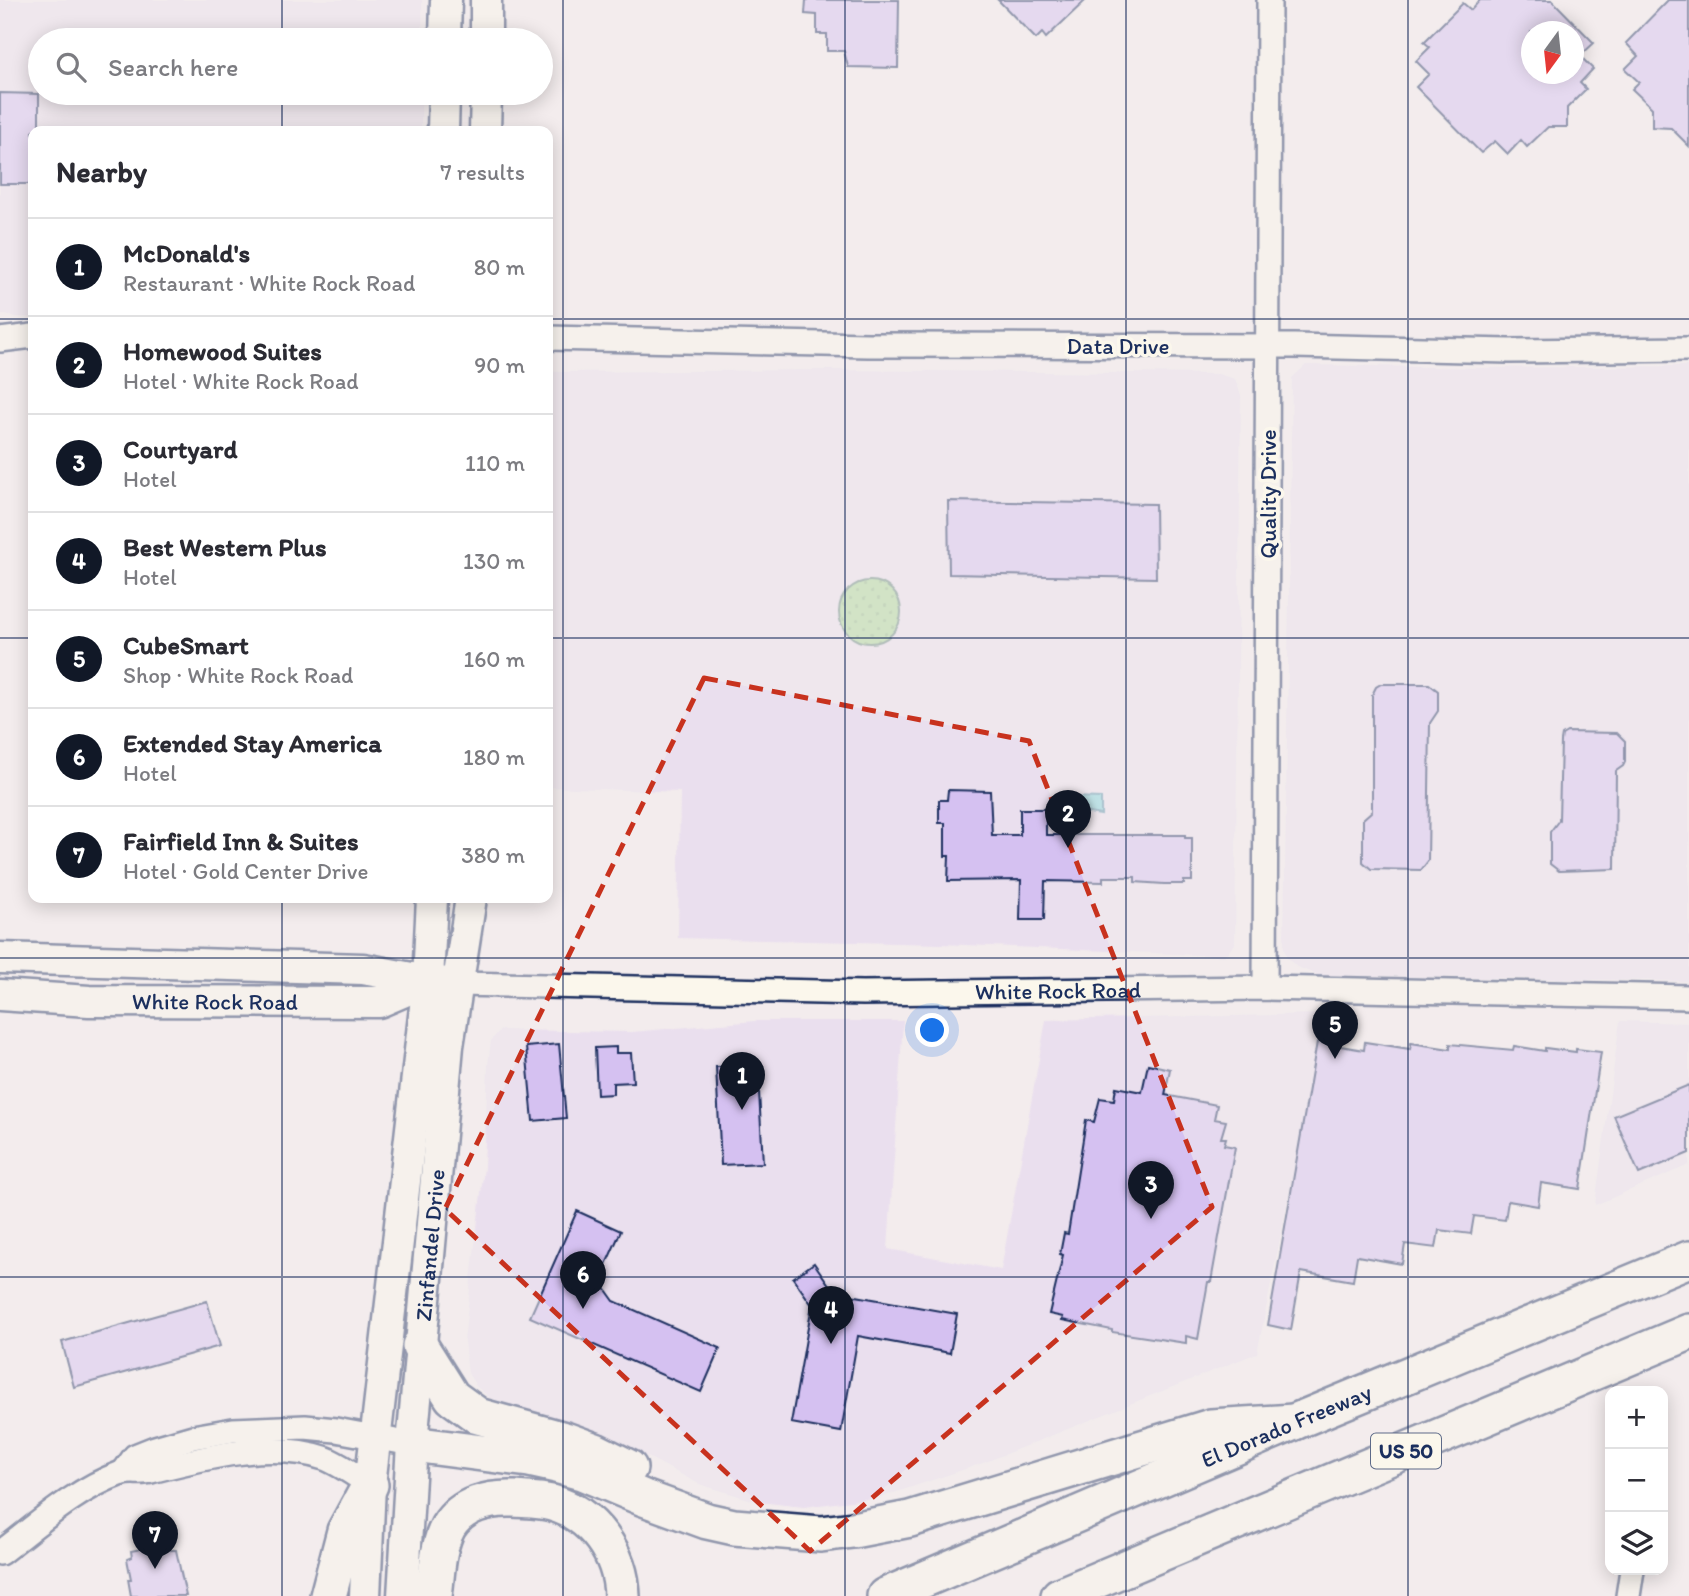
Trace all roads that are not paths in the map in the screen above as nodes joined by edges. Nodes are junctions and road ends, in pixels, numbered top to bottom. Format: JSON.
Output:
{"nodes":[{"id":1,"x":446,"y":0,"type":"edge"},
{"id":2,"x":486,"y":0,"type":"edge"},
{"id":3,"x":1269,"y":0,"type":"edge"},
{"id":4,"x":445,"y":28,"type":"edge"},
{"id":5,"x":486,"y":28,"type":"edge"},
{"id":6,"x":444,"y":105,"type":"edge"},
{"id":7,"x":485,"y":105,"type":"edge"},
{"id":8,"x":443,"y":126,"type":"edge"},
{"id":9,"x":485,"y":126,"type":"edge"},
{"id":10,"x":28,"y":336,"type":"edge"},
{"id":11,"x":553,"y":338,"type":"edge"},
{"id":12,"x":0,"y":340,"type":"edge"},
{"id":13,"x":1269,"y":346,"type":"junction"},
{"id":14,"x":1689,"y":349,"type":"edge"},
{"id":15,"x":432,"y":903,"type":"edge"},
{"id":16,"x":470,"y":903,"type":"edge"},
{"id":17,"x":0,"y":958,"type":"edge"},
{"id":18,"x":428,"y":981,"type":"junction"},
{"id":19,"x":458,"y":984,"type":"junction"},
{"id":20,"x":1265,"y":988,"type":"junction"},
{"id":21,"x":0,"y":995,"type":"edge"},
{"id":22,"x":1689,"y":997,"type":"edge"},
{"id":23,"x":1689,"y":1259,"type":"edge"},
{"id":24,"x":1689,"y":1332,"type":"edge"},
{"id":25,"x":420,"y":1346,"type":"junction"},
{"id":26,"x":1294,"y":1422,"type":"junction"},
{"id":27,"x":375,"y":1438,"type":"junction"},
{"id":28,"x":412,"y":1444,"type":"junction"},
{"id":29,"x":123,"y":1472,"type":"junction"},
{"id":30,"x":370,"y":1485,"type":"junction"},
{"id":31,"x":707,"y":1521,"type":"junction"},
{"id":32,"x":0,"y":1553,"type":"edge"},
{"id":33,"x":1123,"y":1569,"type":"junction"},
{"id":34,"x":1631,"y":1575,"type":"edge"},
{"id":35,"x":328,"y":1596,"type":"edge"},
{"id":36,"x":365,"y":1596,"type":"edge"},
{"id":37,"x":372,"y":1596,"type":"edge"},
{"id":38,"x":403,"y":1596,"type":"edge"},
{"id":39,"x":434,"y":1596,"type":"edge"},
{"id":40,"x":622,"y":1596,"type":"edge"},
{"id":41,"x":885,"y":1596,"type":"edge"},
{"id":42,"x":1059,"y":1596,"type":"edge"},
{"id":43,"x":1080,"y":1596,"type":"edge"},
{"id":44,"x":1628,"y":1596,"type":"edge"}],
"edges":[{"from":1,"to":4,"type":"main road"},
{"from":2,"to":5,"type":"main road"},
{"from":3,"to":13,"type":"street","name":"Quality Drive"},
{"from":6,"to":8,"type":"main road"},
{"from":7,"to":9,"type":"main road"},
{"from":10,"to":12,"type":"street"},
{"from":11,"to":13,"type":"street","name":"Data Drive"},
{"from":13,"to":14,"type":"street","name":"Data Drive"},
{"from":13,"to":20,"type":"street","name":"Quality Drive"},
{"from":15,"to":18,"type":"main road","name":"Zinfandel Drive"},
{"from":16,"to":19,"type":"main road","name":"Zinfandel Drive"},
{"from":17,"to":18,"type":"main road","name":"White Rock Road"},
{"from":18,"to":19,"type":"main road","name":"White Rock Road"},
{"from":18,"to":21,"type":"main road","name":"White Rock Road"},
{"from":18,"to":27,"type":"main road","name":"Zinfandel Drive"},
{"from":19,"to":20,"type":"street","name":"White Rock Road"},
{"from":19,"to":25,"type":"main road","name":"Zinfandel Drive"},
{"from":20,"to":22,"type":"street","name":"White Rock Road"},
{"from":23,"to":26,"type":"highway","name":"El Dorado Freeway"},
{"from":24,"to":33,"type":"highway","number":"US 50"},
{"from":25,"to":28,"type":"main road","name":"Zinfandel Drive"},
{"from":25,"to":31,"type":"highway"},
{"from":26,"to":31,"type":"highway"},
{"from":26,"to":41,"type":"highway","name":"El Dorado Freeway"},
{"from":27,"to":28,"type":"street"},
{"from":27,"to":29,"type":"street"},
{"from":27,"to":30,"type":"main road","name":"Zinfandel Drive"},
{"from":28,"to":31,"type":"highway"},
{"from":28,"to":37,"type":"main road"},
{"from":28,"to":38,"type":"main road","name":"Zinfandel Drive"},
{"from":29,"to":30,"type":"street"},
{"from":29,"to":32,"type":"street"},
{"from":30,"to":35,"type":"highway"},
{"from":30,"to":36,"type":"main road","name":"Zinfandel Drive"},
{"from":33,"to":42,"type":"highway","number":"US 50"},
{"from":33,"to":43,"type":"highway"},
{"from":34,"to":44,"type":"street"},
{"from":39,"to":40,"type":"highway"}]}
